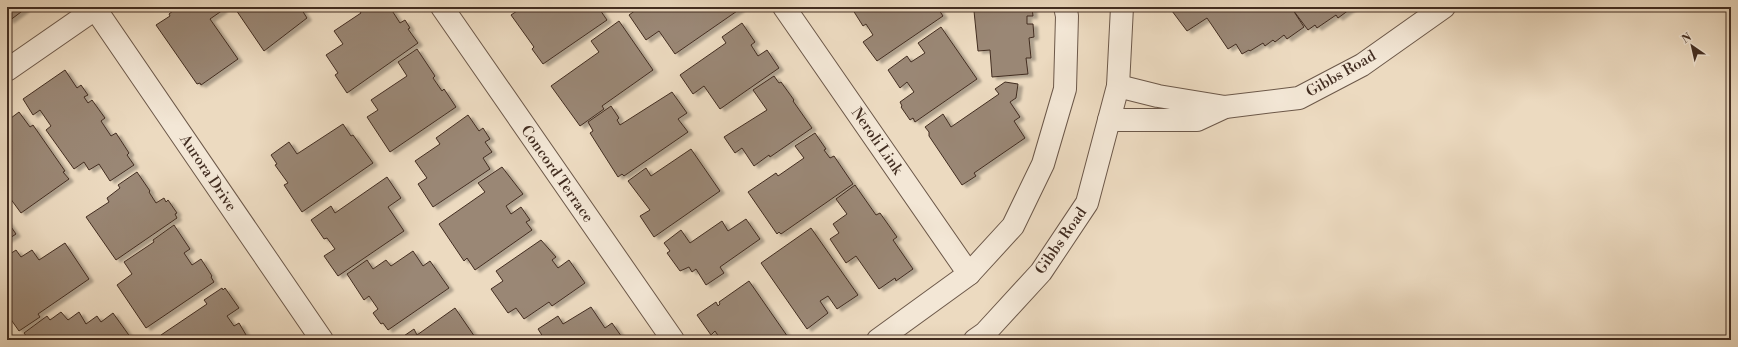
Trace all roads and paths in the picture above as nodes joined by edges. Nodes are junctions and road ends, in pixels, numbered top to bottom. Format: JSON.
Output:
{"nodes":[{"id":1,"x":442,"y":7,"type":"edge"},
{"id":2,"x":784,"y":7,"type":"edge"},
{"id":3,"x":1066,"y":7,"type":"edge"},
{"id":4,"x":1122,"y":7,"type":"edge"},
{"id":5,"x":1444,"y":7,"type":"edge"},
{"id":6,"x":96,"y":8,"type":"edge"},
{"id":7,"x":7,"y":70,"type":"edge"},
{"id":8,"x":1118,"y":86,"type":"junction"},
{"id":9,"x":1225,"y":107,"type":"junction"},
{"id":10,"x":1109,"y":120,"type":"junction"},
{"id":11,"x":969,"y":274,"type":"junction"},
{"id":12,"x":322,"y":340,"type":"edge"},
{"id":13,"x":673,"y":340,"type":"edge"},
{"id":14,"x":878,"y":340,"type":"edge"},
{"id":15,"x":975,"y":340,"type":"edge"}],
"edges":[{"from":1,"to":13,"type":"street","name":"Concord Terrace"},
{"from":2,"to":11,"type":"street","name":"Neroli Link"},
{"from":3,"to":11,"type":"street"},
{"from":4,"to":8,"type":"street"},
{"from":5,"to":9,"type":"street","name":"Gibbs Road"},
{"from":6,"to":7,"type":"street"},
{"from":6,"to":12,"type":"street","name":"Aurora Drive"},
{"from":8,"to":9,"type":"street","name":"Gibbs Road"},
{"from":8,"to":10,"type":"street","name":"Gibbs Road"},
{"from":9,"to":10,"type":"street","name":"Gibbs Road"},
{"from":10,"to":15,"type":"street","name":"Gibbs Road"},
{"from":11,"to":14,"type":"street"}]}
